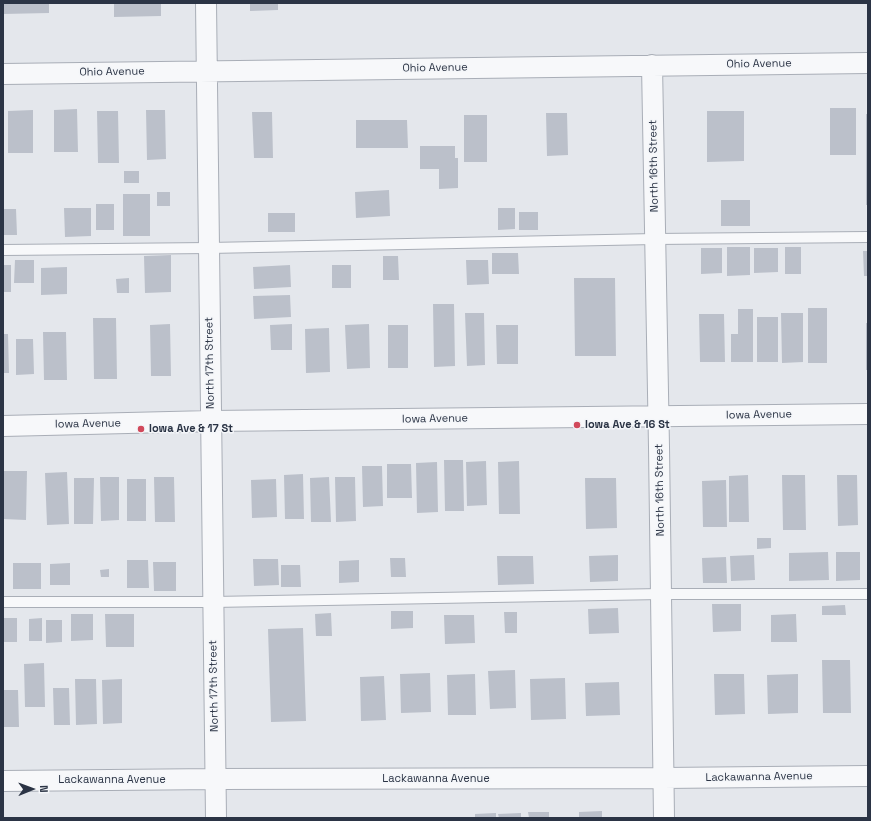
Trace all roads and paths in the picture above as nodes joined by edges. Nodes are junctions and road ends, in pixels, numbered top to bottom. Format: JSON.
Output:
{"nodes":[{"id":1,"x":206,"y":3,"type":"edge"},
{"id":2,"x":868,"y":63,"type":"edge"},
{"id":3,"x":652,"y":65,"type":"junction"},
{"id":4,"x":206,"y":71,"type":"junction"},
{"id":5,"x":3,"y":74,"type":"edge"},
{"id":6,"x":868,"y":237,"type":"edge"},
{"id":7,"x":655,"y":239,"type":"junction"},
{"id":8,"x":209,"y":248,"type":"junction"},
{"id":9,"x":3,"y":250,"type":"edge"},
{"id":10,"x":868,"y":414,"type":"edge"},
{"id":11,"x":659,"y":416,"type":"junction"},
{"id":12,"x":211,"y":421,"type":"junction"},
{"id":13,"x":3,"y":426,"type":"edge"},
{"id":14,"x":661,"y":594,"type":"junction"},
{"id":15,"x":868,"y":594,"type":"edge"},
{"id":16,"x":3,"y":602,"type":"edge"},
{"id":17,"x":213,"y":602,"type":"junction"},
{"id":18,"x":868,"y":776,"type":"edge"},
{"id":19,"x":663,"y":778,"type":"junction"},
{"id":20,"x":216,"y":779,"type":"junction"},
{"id":21,"x":3,"y":781,"type":"edge"},
{"id":22,"x":216,"y":818,"type":"edge"},
{"id":23,"x":664,"y":818,"type":"edge"}],
"edges":[{"from":1,"to":4,"type":"street","name":"North 17th Street"},
{"from":2,"to":3,"type":"street","name":"Ohio Avenue"},
{"from":3,"to":4,"type":"street","name":"Ohio Avenue"},
{"from":3,"to":7,"type":"street","name":"North 16th Street"},
{"from":4,"to":5,"type":"street","name":"Ohio Avenue"},
{"from":4,"to":8,"type":"street","name":"North 17th Street"},
{"from":6,"to":7,"type":"lane"},
{"from":7,"to":8,"type":"lane"},
{"from":7,"to":11,"type":"street","name":"North 16th Street"},
{"from":8,"to":9,"type":"lane"},
{"from":8,"to":12,"type":"street","name":"North 17th Street"},
{"from":10,"to":11,"type":"street","name":"Iowa Avenue"},
{"from":11,"to":12,"type":"street","name":"Iowa Avenue"},
{"from":11,"to":14,"type":"street","name":"North 16th Street"},
{"from":12,"to":13,"type":"street","name":"Iowa Avenue"},
{"from":12,"to":17,"type":"street","name":"North 17th Street"},
{"from":14,"to":15,"type":"lane"},
{"from":14,"to":17,"type":"lane"},
{"from":14,"to":19,"type":"street","name":"North 16th Street"},
{"from":16,"to":17,"type":"lane"},
{"from":17,"to":20,"type":"street","name":"North 17th Street"},
{"from":18,"to":19,"type":"street","name":"Lackawanna Avenue"},
{"from":19,"to":20,"type":"street","name":"Lackawanna Avenue"},
{"from":19,"to":23,"type":"street","name":"North 16th Street"},
{"from":20,"to":21,"type":"street","name":"Lackawanna Avenue"},
{"from":20,"to":22,"type":"street","name":"North 17th Street"}]}
